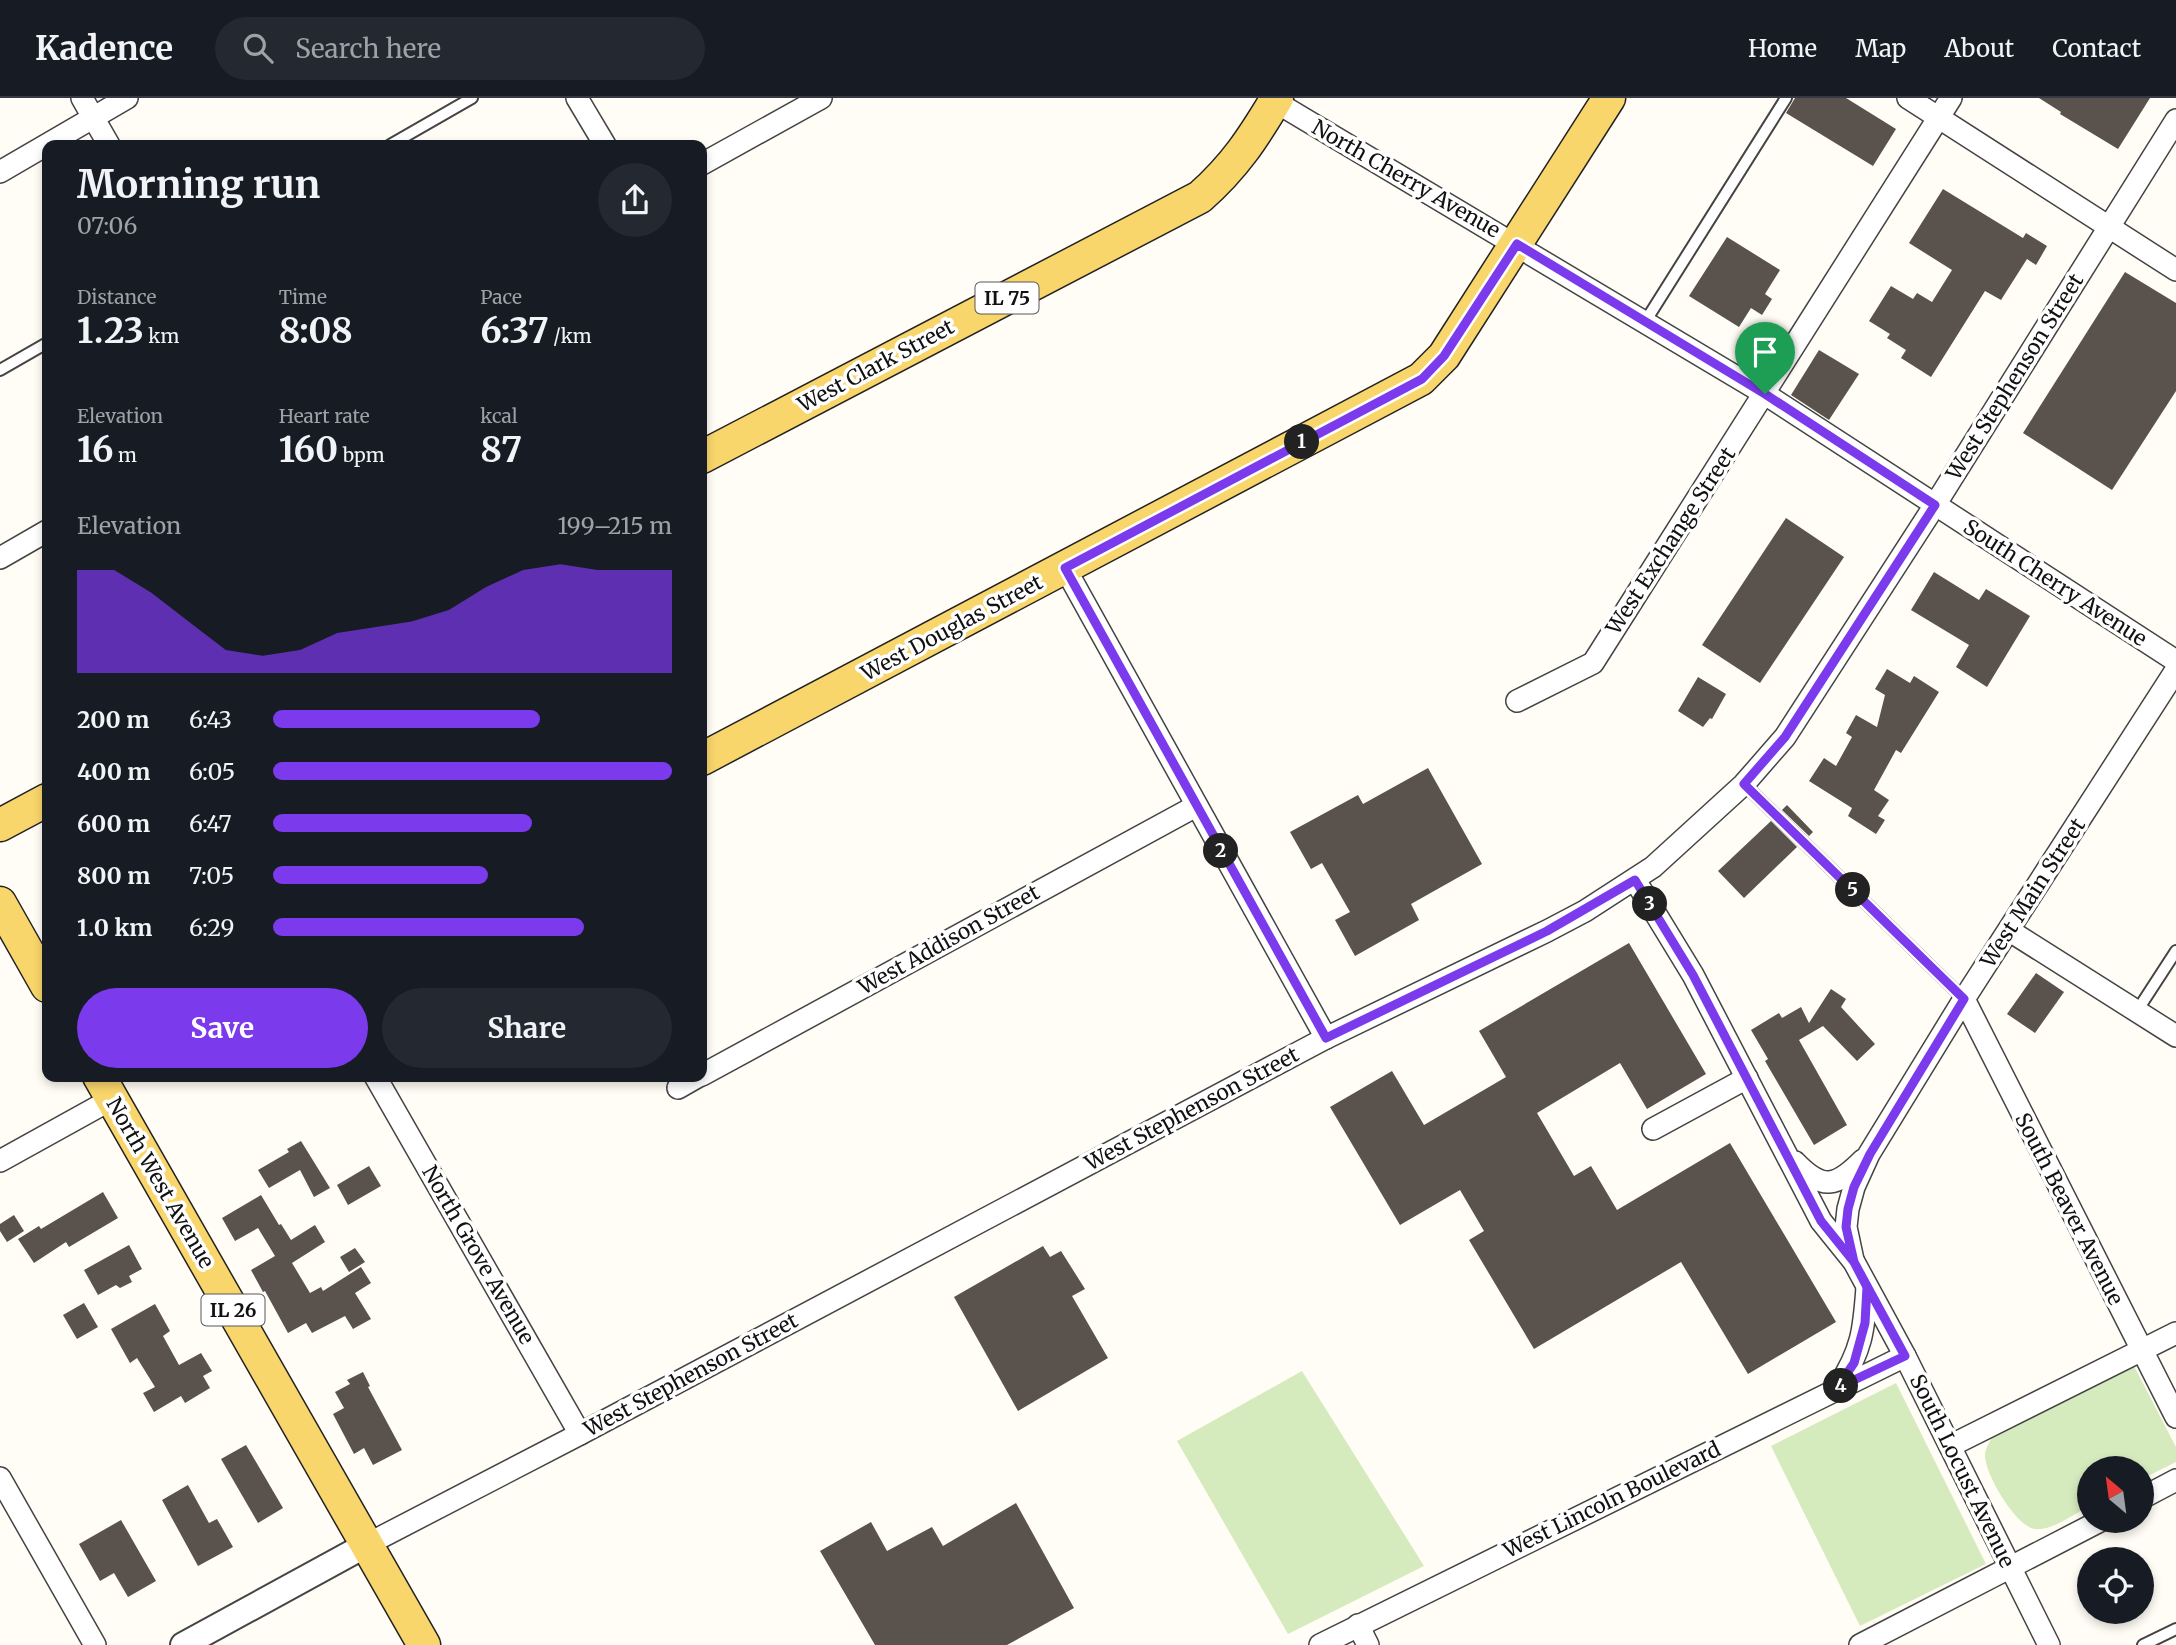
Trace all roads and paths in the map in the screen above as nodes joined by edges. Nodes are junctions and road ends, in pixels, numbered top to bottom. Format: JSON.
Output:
{"nodes":[{"id":1,"x":82,"y":98,"type":"edge"},
{"id":2,"x":127,"y":98,"type":"edge"},
{"id":3,"x":472,"y":98,"type":"edge"},
{"id":4,"x":577,"y":98,"type":"edge"},
{"id":5,"x":821,"y":98,"type":"edge"},
{"id":6,"x":1609,"y":98,"type":"edge"},
{"id":7,"x":1786,"y":98,"type":"edge"},
{"id":8,"x":1908,"y":98,"type":"edge"},
{"id":9,"x":1951,"y":98,"type":"edge"},
{"id":10,"x":1273,"y":99,"type":"edge"},
{"id":11,"x":1939,"y":117,"type":"junction"},
{"id":12,"x":93,"y":118,"type":"junction"},
{"id":13,"x":2176,"y":120,"type":"edge"},
{"id":14,"x":55,"y":140,"type":"edge"},
{"id":15,"x":107,"y":140,"type":"edge"},
{"id":16,"x":399,"y":140,"type":"edge"},
{"id":17,"x":602,"y":140,"type":"edge"},
{"id":18,"x":42,"y":148,"type":"edge"},
{"id":19,"x":707,"y":161,"type":"edge"},
{"id":20,"x":0,"y":172,"type":"edge"},
{"id":21,"x":2109,"y":227,"type":"junction"},
{"id":22,"x":1517,"y":244,"type":"junction"},
{"id":23,"x":2176,"y":270,"type":"edge"},
{"id":24,"x":1645,"y":322,"type":"junction"},
{"id":25,"x":42,"y":346,"type":"edge"},
{"id":26,"x":0,"y":370,"type":"edge"},
{"id":27,"x":1765,"y":394,"type":"junction"},
{"id":28,"x":707,"y":454,"type":"edge"},
{"id":29,"x":1935,"y":505,"type":"junction"},
{"id":30,"x":42,"y":534,"type":"edge"},
{"id":31,"x":0,"y":558,"type":"edge"},
{"id":32,"x":1065,"y":568,"type":"junction"},
{"id":33,"x":2176,"y":661,"type":"edge"},
{"id":34,"x":2176,"y":670,"type":"edge"},
{"id":35,"x":1517,"y":701,"type":"dead end"},
{"id":36,"x":707,"y":756,"type":"edge"},
{"id":37,"x":1744,"y":784,"type":"junction"},
{"id":38,"x":42,"y":803,"type":"edge"},
{"id":39,"x":1196,"y":806,"type":"junction"},
{"id":40,"x":0,"y":825,"type":"edge"},
{"id":41,"x":1635,"y":880,"type":"junction"},
{"id":42,"x":0,"y":903,"type":"edge"},
{"id":43,"x":2010,"y":931,"type":"junction"},
{"id":44,"x":2176,"y":951,"type":"edge"},
{"id":45,"x":42,"y":977,"type":"edge"},
{"id":46,"x":1964,"y":999,"type":"junction"},
{"id":47,"x":2137,"y":1011,"type":"junction"},
{"id":48,"x":2176,"y":1036,"type":"edge"},
{"id":49,"x":1326,"y":1038,"type":"junction"},
{"id":50,"x":707,"y":1071,"type":"edge"},
{"id":51,"x":1746,"y":1078,"type":"junction"},
{"id":52,"x":378,"y":1082,"type":"edge"},
{"id":53,"x":688,"y":1082,"type":"edge"},
{"id":54,"x":103,"y":1083,"type":"edge"},
{"id":55,"x":678,"y":1088,"type":"dead end"},
{"id":56,"x":1653,"y":1129,"type":"dead end"},
{"id":57,"x":1785,"y":1152,"type":"junction"},
{"id":58,"x":1870,"y":1154,"type":"junction"},
{"id":59,"x":0,"y":1161,"type":"edge"},
{"id":60,"x":1854,"y":1262,"type":"junction"},
{"id":61,"x":1867,"y":1287,"type":"junction"},
{"id":62,"x":2176,"y":1333,"type":"edge"},
{"id":63,"x":2140,"y":1350,"type":"junction"},
{"id":64,"x":1905,"y":1356,"type":"junction"},
{"id":65,"x":1837,"y":1388,"type":"junction"},
{"id":66,"x":2176,"y":1418,"type":"edge"},
{"id":67,"x":580,"y":1434,"type":"junction"},
{"id":68,"x":1950,"y":1446,"type":"junction"},
{"id":69,"x":0,"y":1478,"type":"edge"},
{"id":70,"x":2176,"y":1480,"type":"edge"},
{"id":71,"x":2154,"y":1492,"type":"edge"},
{"id":72,"x":2078,"y":1533,"type":"edge"},
{"id":73,"x":366,"y":1545,"type":"junction"},
{"id":74,"x":2011,"y":1569,"type":"junction"},
{"id":75,"x":1358,"y":1625,"type":"junction"},
{"id":76,"x":2176,"y":1629,"type":"edge"},
{"id":77,"x":95,"y":1645,"type":"edge"},
{"id":78,"x":183,"y":1645,"type":"edge"},
{"id":79,"x":424,"y":1645,"type":"edge"},
{"id":80,"x":1320,"y":1645,"type":"edge"},
{"id":81,"x":1368,"y":1645,"type":"edge"},
{"id":82,"x":1860,"y":1645,"type":"edge"},
{"id":83,"x":2049,"y":1645,"type":"edge"},
{"id":84,"x":2143,"y":1645,"type":"edge"}],
"edges":[{"from":1,"to":12,"type":"street"},
{"from":2,"to":12,"type":"street"},
{"from":3,"to":16,"type":"lane"},
{"from":4,"to":17,"type":"street"},
{"from":5,"to":19,"type":"street"},
{"from":6,"to":22,"type":"main road","name":"West Douglas Street"},
{"from":7,"to":24,"type":"lane"},
{"from":8,"to":11,"type":"street"},
{"from":9,"to":11,"type":"street","name":"West Exchange Street"},
{"from":10,"to":22,"type":"street","name":"North Cherry Avenue"},
{"from":10,"to":28,"type":"main road","name":"West Clark Street","number":"IL 75"},
{"from":11,"to":21,"type":"street"},
{"from":11,"to":27,"type":"street","name":"West Exchange Street"},
{"from":12,"to":14,"type":"street"},
{"from":12,"to":15,"type":"street"},
{"from":13,"to":21,"type":"street","name":"West Stephenson Street"},
{"from":18,"to":20,"type":"street"},
{"from":21,"to":23,"type":"street"},
{"from":21,"to":29,"type":"street","name":"West Stephenson Street"},
{"from":22,"to":24,"type":"street","name":"North Cherry Avenue"},
{"from":22,"to":32,"type":"main road","name":"West Douglas Street"},
{"from":24,"to":27,"type":"street","name":"North Cherry Avenue"},
{"from":25,"to":26,"type":"lane"},
{"from":27,"to":29,"type":"street","name":"North Cherry Avenue"},
{"from":27,"to":35,"type":"street","name":"West Exchange Street"},
{"from":29,"to":33,"type":"street","name":"South Cherry Avenue"},
{"from":29,"to":37,"type":"street","name":"West Stephenson Street"},
{"from":30,"to":31,"type":"street"},
{"from":32,"to":36,"type":"main road","name":"West Douglas Street"},
{"from":32,"to":39,"type":"street"},
{"from":34,"to":43,"type":"street","name":"West Main Street"},
{"from":37,"to":41,"type":"street","name":"West Stephenson Street"},
{"from":37,"to":46,"type":"lane"},
{"from":38,"to":40,"type":"main road"},
{"from":39,"to":49,"type":"street"},
{"from":39,"to":50,"type":"street","name":"West Addison Street"},
{"from":41,"to":49,"type":"street","name":"West Stephenson Street"},
{"from":41,"to":51,"type":"street","name":"South Locust Avenue"},
{"from":42,"to":45,"type":"main road"},
{"from":43,"to":46,"type":"street","name":"West Main Street"},
{"from":43,"to":47,"type":"street"},
{"from":44,"to":47,"type":"lane"},
{"from":46,"to":58,"type":"street","name":"West Main Street"},
{"from":46,"to":63,"type":"street","name":"South Beaver Avenue"},
{"from":47,"to":48,"type":"street"},
{"from":49,"to":67,"type":"street","name":"West Stephenson Street"},
{"from":51,"to":56,"type":"street"},
{"from":51,"to":57,"type":"street","name":"South Locust Avenue"},
{"from":52,"to":67,"type":"street","name":"North Grove Avenue"},
{"from":53,"to":55,"type":"street","name":"West Addison Street"},
{"from":54,"to":59,"type":"street"},
{"from":54,"to":73,"type":"main road","name":"North West Avenue","number":"IL 26"},
{"from":57,"to":58,"type":"street"},
{"from":57,"to":60,"type":"street","name":"South Locust Avenue"},
{"from":58,"to":60,"type":"street","name":"South Locust Avenue"},
{"from":60,"to":61,"type":"street","name":"South Locust Avenue"},
{"from":61,"to":64,"type":"street","name":"South Locust Avenue"},
{"from":61,"to":65,"type":"street"},
{"from":62,"to":63,"type":"street"},
{"from":63,"to":66,"type":"street","name":"South Beaver Avenue"},
{"from":63,"to":68,"type":"street"},
{"from":64,"to":65,"type":"street","name":"West Lincoln Boulevard"},
{"from":64,"to":68,"type":"street","name":"South Locust Avenue"},
{"from":65,"to":75,"type":"street","name":"West Lincoln Boulevard"},
{"from":67,"to":73,"type":"street","name":"West Stephenson Street"},
{"from":68,"to":74,"type":"street","name":"South Locust Avenue"},
{"from":69,"to":77,"type":"street"},
{"from":70,"to":71,"type":"street"},
{"from":72,"to":74,"type":"street"},
{"from":73,"to":78,"type":"street","name":"West Stephenson Street"},
{"from":73,"to":79,"type":"main road","number":"IL 26"},
{"from":74,"to":82,"type":"street"},
{"from":74,"to":83,"type":"street","name":"South Locust Avenue"},
{"from":75,"to":80,"type":"street","name":"West Lincoln Boulevard"},
{"from":75,"to":81,"type":"street"},
{"from":76,"to":84,"type":"lane"}]}
